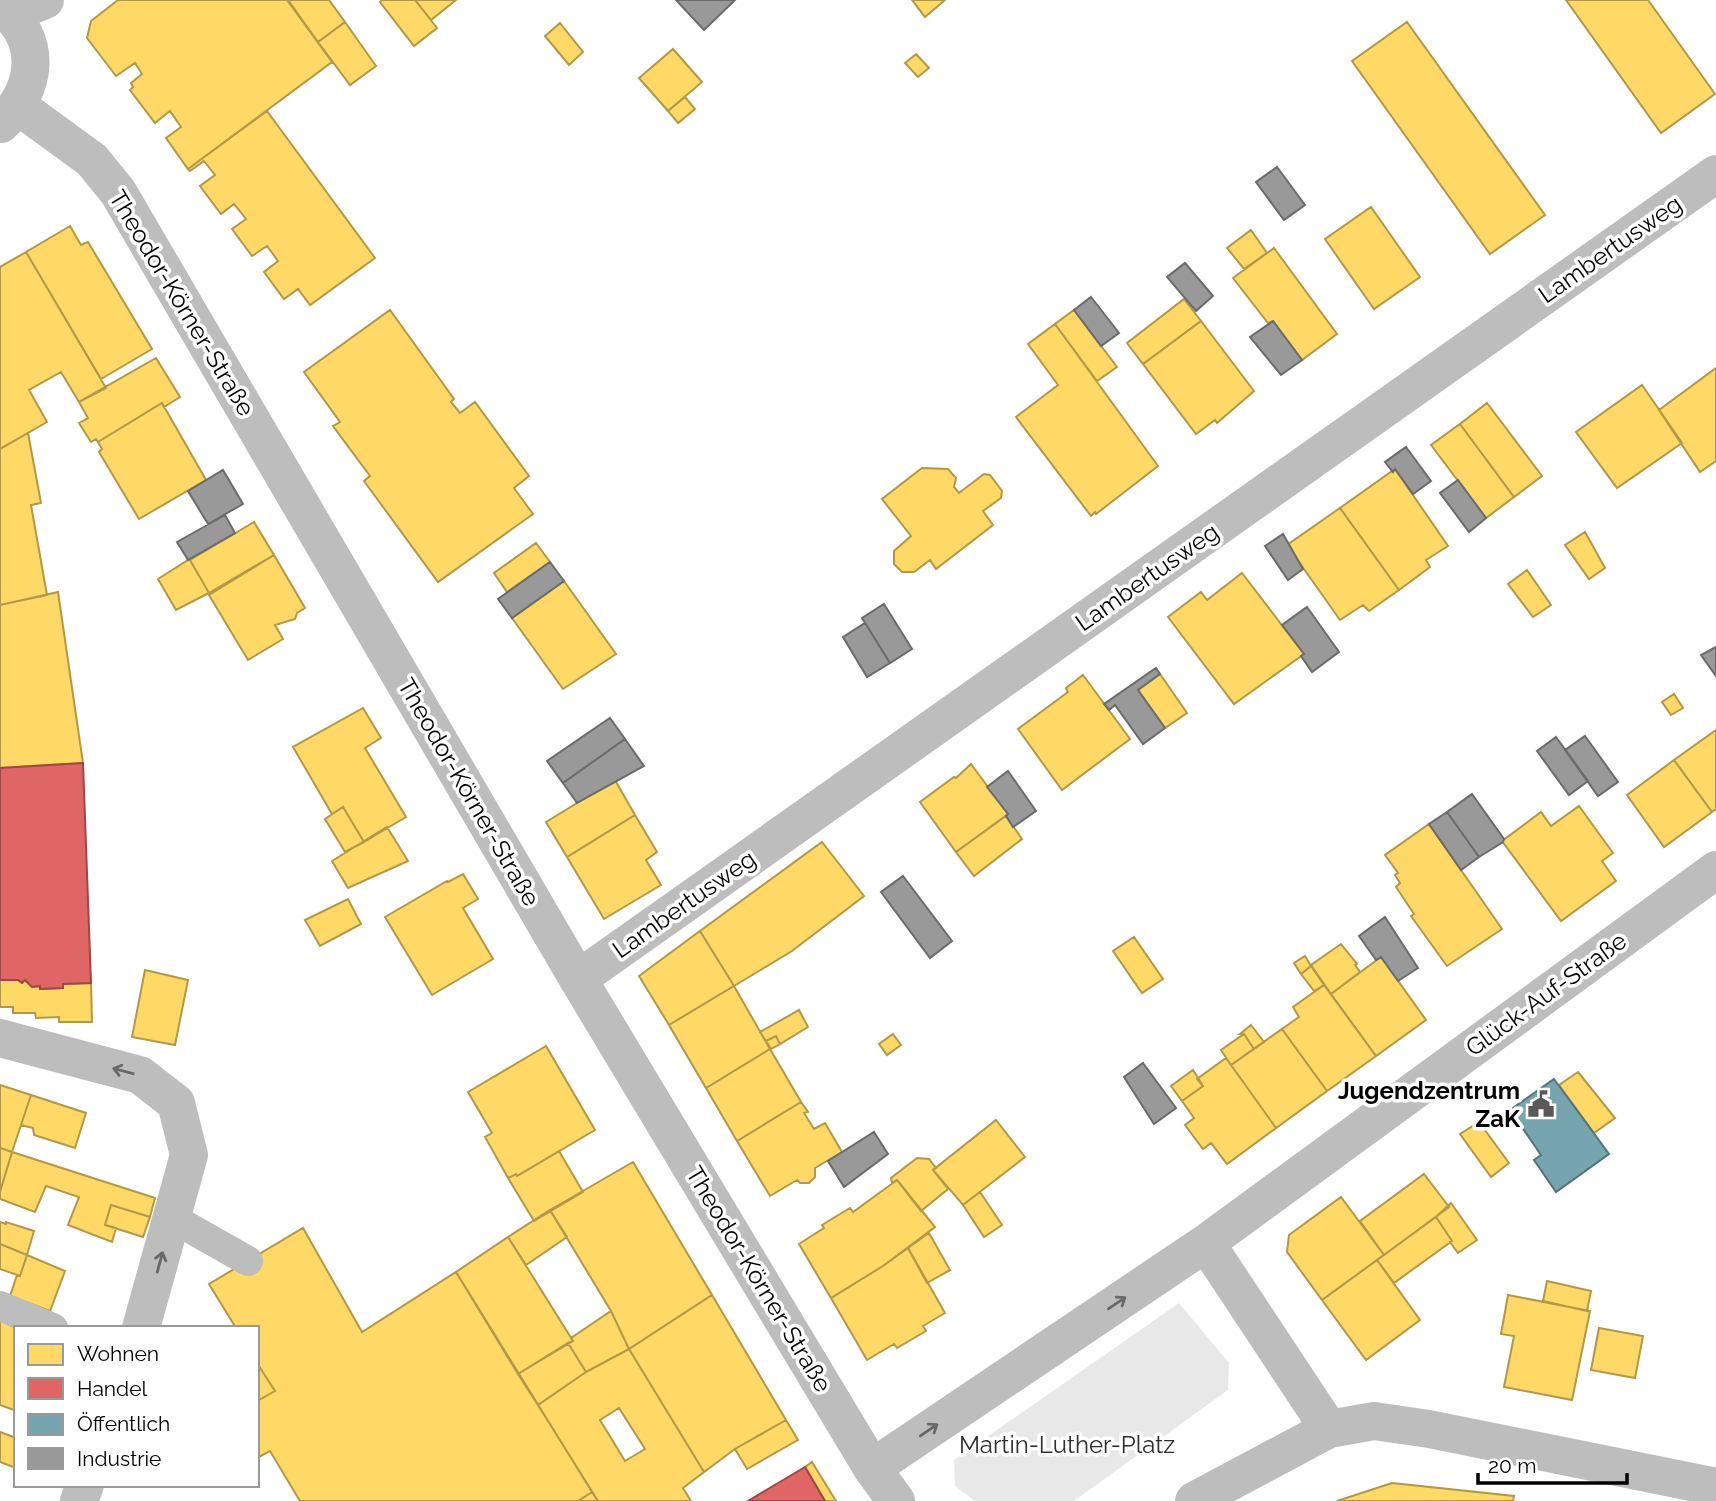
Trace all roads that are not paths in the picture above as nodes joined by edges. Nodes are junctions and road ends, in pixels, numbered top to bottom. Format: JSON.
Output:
{"nodes":[{"id":1,"x":18,"y":7,"type":"edge"},
{"id":2,"x":9,"y":116,"type":"edge"},
{"id":3,"x":1716,"y":174,"type":"edge"},
{"id":4,"x":1716,"y":870,"type":"edge"},
{"id":5,"x":578,"y":979,"type":"junction"},
{"id":6,"x":0,"y":1038,"type":"edge"},
{"id":7,"x":171,"y":1221,"type":"junction"},
{"id":8,"x":1206,"y":1243,"type":"junction"},
{"id":9,"x":248,"y":1261,"type":"dead end"},
{"id":10,"x":0,"y":1306,"type":"edge"},
{"id":11,"x":48,"y":1326,"type":"edge"},
{"id":12,"x":142,"y":1326,"type":"edge"},
{"id":13,"x":1329,"y":1429,"type":"junction"},
{"id":14,"x":872,"y":1468,"type":"junction"},
{"id":15,"x":1716,"y":1486,"type":"edge"},
{"id":16,"x":896,"y":1501,"type":"edge"},
{"id":17,"x":1194,"y":1501,"type":"edge"}],
"edges":[{"from":1,"to":2,"type":"street"},
{"from":2,"to":5,"type":"street","name":"Theodor-Körner-Straße"},
{"from":3,"to":5,"type":"street","name":"Lambertusweg"},
{"from":4,"to":8,"type":"street","name":"Glück-Auf-Straße"},
{"from":5,"to":14,"type":"street","name":"Theodor-Körner-Straße"},
{"from":7,"to":6,"type":"street","one_way":true},
{"from":7,"to":9,"type":"lane"},
{"from":12,"to":7,"type":"street","one_way":true},
{"from":8,"to":13,"type":"street"},
{"from":14,"to":8,"type":"street","one_way":true},
{"from":10,"to":11,"type":"lane"},
{"from":13,"to":15,"type":"street"},
{"from":13,"to":17,"type":"street"},
{"from":14,"to":16,"type":"street","name":"Theodor-Körner-Straße"}]}
